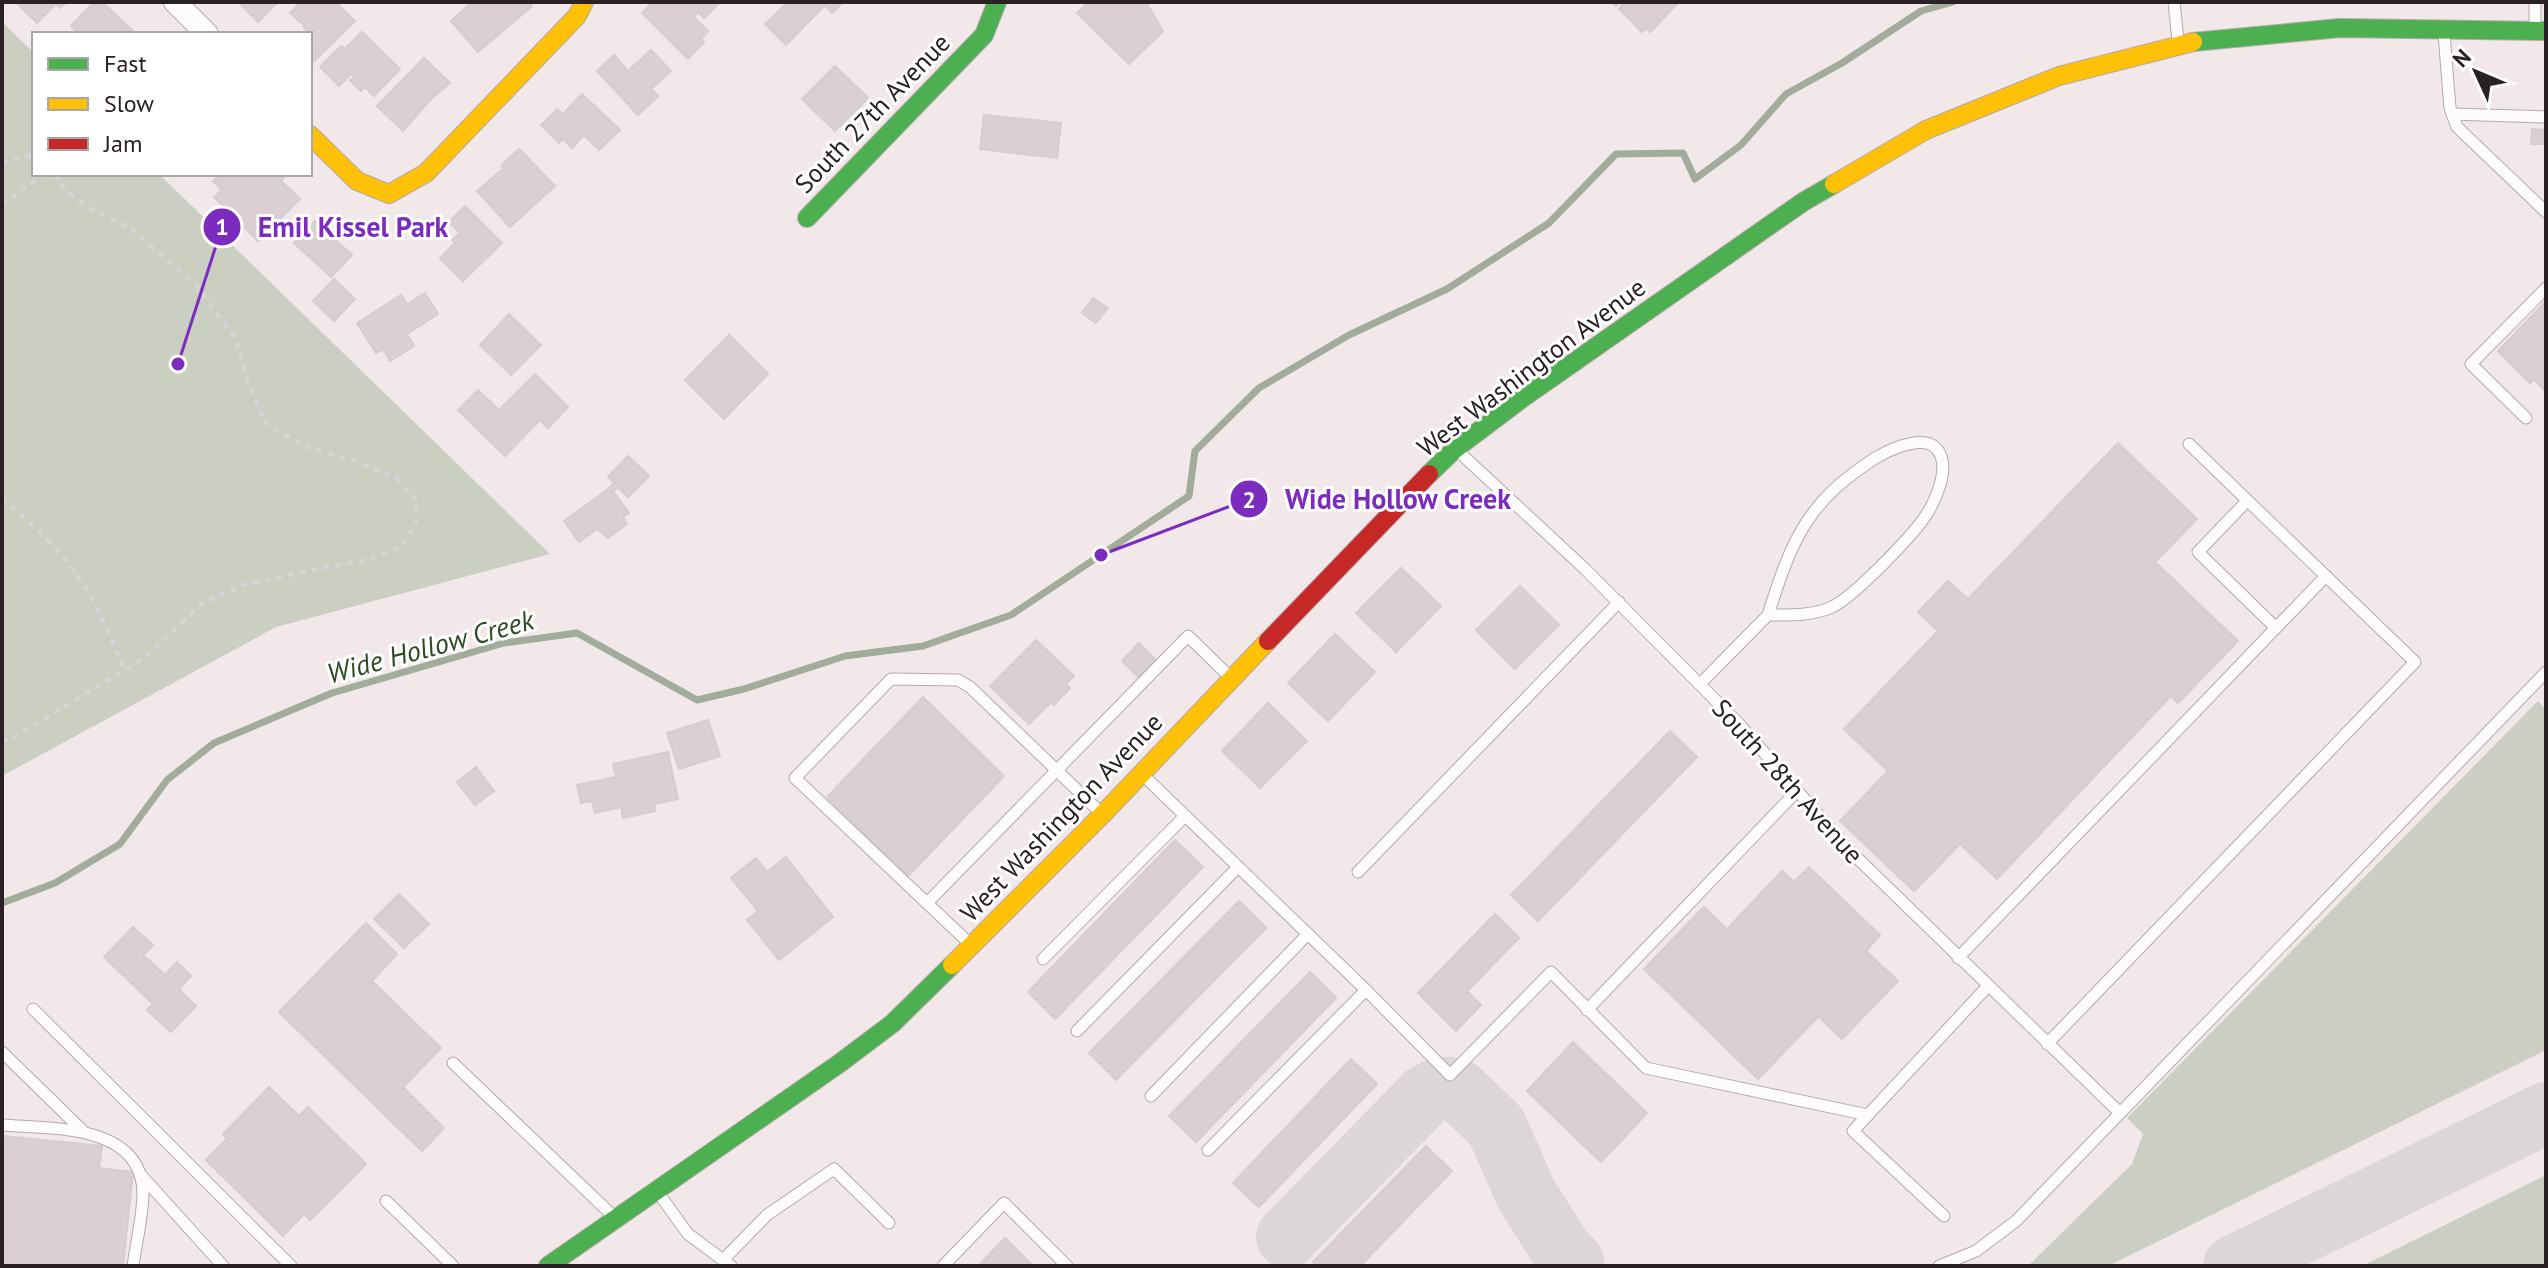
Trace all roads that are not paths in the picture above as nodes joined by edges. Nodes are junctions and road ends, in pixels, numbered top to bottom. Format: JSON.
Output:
{"nodes":[{"id":1,"x":175,"y":2,"type":"edge"},
{"id":2,"x":584,"y":2,"type":"edge"},
{"id":3,"x":997,"y":2,"type":"edge"},
{"id":4,"x":2174,"y":2,"type":"edge"},
{"id":5,"x":2535,"y":2,"type":"edge"},
{"id":6,"x":2443,"y":29,"type":"junction"},
{"id":7,"x":2541,"y":31,"type":"edge"},
{"id":8,"x":205,"y":32,"type":"edge"},
{"id":9,"x":2178,"y":46,"type":"junction"},
{"id":10,"x":2452,"y":114,"type":"junction"},
{"id":11,"x":2546,"y":117,"type":"edge"},
{"id":12,"x":312,"y":137,"type":"edge"},
{"id":13,"x":2544,"y":206,"type":"edge"},
{"id":14,"x":807,"y":218,"type":"dead end"},
{"id":15,"x":2546,"y":288,"type":"edge"},
{"id":16,"x":2526,"y":418,"type":"dead end"},
{"id":17,"x":2189,"y":444,"type":"dead end"},
{"id":18,"x":1455,"y":449,"type":"junction"},
{"id":19,"x":2247,"y":501,"type":"junction"},
{"id":20,"x":2326,"y":576,"type":"junction"},
{"id":21,"x":1619,"y":602,"type":"junction"},
{"id":22,"x":1768,"y":615,"type":"junction"},
{"id":23,"x":2276,"y":628,"type":"junction"},
{"id":24,"x":2546,"y":672,"type":"edge"},
{"id":25,"x":1231,"y":679,"type":"junction"},
{"id":26,"x":1700,"y":684,"type":"junction"},
{"id":27,"x":1056,"y":771,"type":"junction"},
{"id":28,"x":1141,"y":774,"type":"junction"},
{"id":29,"x":1797,"y":791,"type":"junction"},
{"id":30,"x":1102,"y":815,"type":"junction"},
{"id":31,"x":1185,"y":816,"type":"junction"},
{"id":32,"x":1238,"y":867,"type":"junction"},
{"id":33,"x":1358,"y":872,"type":"dead end"},
{"id":34,"x":927,"y":903,"type":"junction"},
{"id":35,"x":1308,"y":934,"type":"junction"},
{"id":36,"x":972,"y":946,"type":"junction"},
{"id":37,"x":1958,"y":958,"type":"junction"},
{"id":38,"x":1043,"y":959,"type":"dead end"},
{"id":39,"x":1988,"y":986,"type":"junction"},
{"id":40,"x":1366,"y":990,"type":"junction"},
{"id":41,"x":33,"y":1009,"type":"dead end"},
{"id":42,"x":1587,"y":1010,"type":"junction"},
{"id":43,"x":1077,"y":1031,"type":"dead end"},
{"id":44,"x":2047,"y":1044,"type":"junction"},
{"id":45,"x":2,"y":1052,"type":"edge"},
{"id":46,"x":453,"y":1063,"type":"dead end"},
{"id":47,"x":1151,"y":1096,"type":"dead end"},
{"id":48,"x":2120,"y":1113,"type":"junction"},
{"id":49,"x":1868,"y":1115,"type":"junction"},
{"id":50,"x":2,"y":1125,"type":"edge"},
{"id":51,"x":83,"y":1131,"type":"junction"},
{"id":52,"x":1208,"y":1150,"type":"dead end"},
{"id":53,"x":139,"y":1172,"type":"junction"},
{"id":54,"x":656,"y":1190,"type":"junction"},
{"id":55,"x":386,"y":1201,"type":"dead end"},
{"id":56,"x":1944,"y":1216,"type":"dead end"},
{"id":57,"x":616,"y":1219,"type":"junction"},
{"id":58,"x":889,"y":1223,"type":"dead end"},
{"id":59,"x":727,"y":1263,"type":"edge"},
{"id":60,"x":133,"y":1266,"type":"edge"},
{"id":61,"x":223,"y":1266,"type":"edge"},
{"id":62,"x":291,"y":1266,"type":"edge"},
{"id":63,"x":453,"y":1266,"type":"edge"},
{"id":64,"x":548,"y":1266,"type":"edge"},
{"id":65,"x":943,"y":1266,"type":"edge"},
{"id":66,"x":1067,"y":1266,"type":"edge"},
{"id":67,"x":1939,"y":1266,"type":"edge"}],
"edges":[{"from":1,"to":8,"type":"street"},
{"from":2,"to":12,"type":"main road"},
{"from":3,"to":14,"type":"main road","name":"South 27th Avenue"},
{"from":4,"to":9,"type":"lane"},
{"from":5,"to":7,"type":"lane"},
{"from":6,"to":7,"type":"main road","name":"West Washington Avenue"},
{"from":6,"to":9,"type":"main road","name":"West Washington Avenue"},
{"from":6,"to":10,"type":"lane"},
{"from":9,"to":18,"type":"main road","name":"West Washington Avenue"},
{"from":10,"to":11,"type":"lane"},
{"from":10,"to":13,"type":"lane"},
{"from":15,"to":16,"type":"lane"},
{"from":17,"to":19,"type":"lane"},
{"from":18,"to":21,"type":"lane","name":"South 28th Avenue"},
{"from":18,"to":25,"type":"main road","name":"West Washington Avenue"},
{"from":19,"to":20,"type":"lane"},
{"from":19,"to":23,"type":"lane"},
{"from":20,"to":23,"type":"lane"},
{"from":20,"to":44,"type":"lane"},
{"from":21,"to":26,"type":"lane","name":"South 28th Avenue"},
{"from":21,"to":33,"type":"lane"},
{"from":22,"to":22,"type":"lane"},
{"from":22,"to":26,"type":"lane"},
{"from":23,"to":37,"type":"lane"},
{"from":24,"to":48,"type":"lane"},
{"from":25,"to":27,"type":"lane"},
{"from":25,"to":28,"type":"main road","name":"West Washington Avenue"},
{"from":26,"to":29,"type":"lane","name":"South 28th Avenue"},
{"from":27,"to":30,"type":"lane"},
{"from":27,"to":34,"type":"lane"},
{"from":27,"to":34,"type":"lane"},
{"from":28,"to":30,"type":"main road","name":"West Washington Avenue"},
{"from":28,"to":31,"type":"lane"},
{"from":29,"to":37,"type":"lane","name":"South 28th Avenue"},
{"from":29,"to":42,"type":"lane"},
{"from":30,"to":36,"type":"main road","name":"West Washington Avenue"},
{"from":31,"to":32,"type":"lane"},
{"from":31,"to":38,"type":"lane"},
{"from":32,"to":35,"type":"lane"},
{"from":32,"to":43,"type":"lane"},
{"from":34,"to":36,"type":"lane"},
{"from":35,"to":40,"type":"lane"},
{"from":35,"to":47,"type":"lane"},
{"from":36,"to":54,"type":"main road","name":"West Washington Avenue"},
{"from":37,"to":39,"type":"lane","name":"South 28th Avenue"},
{"from":39,"to":44,"type":"lane","name":"South 28th Avenue"},
{"from":39,"to":49,"type":"lane"},
{"from":40,"to":42,"type":"lane"},
{"from":40,"to":52,"type":"lane"},
{"from":41,"to":62,"type":"lane"},
{"from":42,"to":49,"type":"lane"},
{"from":44,"to":48,"type":"lane","name":"South 28th Avenue"},
{"from":45,"to":51,"type":"lane"},
{"from":46,"to":57,"type":"lane"},
{"from":48,"to":67,"type":"lane"},
{"from":49,"to":56,"type":"lane"},
{"from":50,"to":51,"type":"lane"},
{"from":51,"to":53,"type":"lane"},
{"from":53,"to":60,"type":"lane"},
{"from":53,"to":61,"type":"lane"},
{"from":54,"to":57,"type":"main road","name":"West Washington Avenue"},
{"from":54,"to":59,"type":"lane"},
{"from":55,"to":63,"type":"lane"},
{"from":57,"to":64,"type":"main road","name":"West Washington Avenue"},
{"from":58,"to":59,"type":"lane"},
{"from":65,"to":66,"type":"lane"}]}
